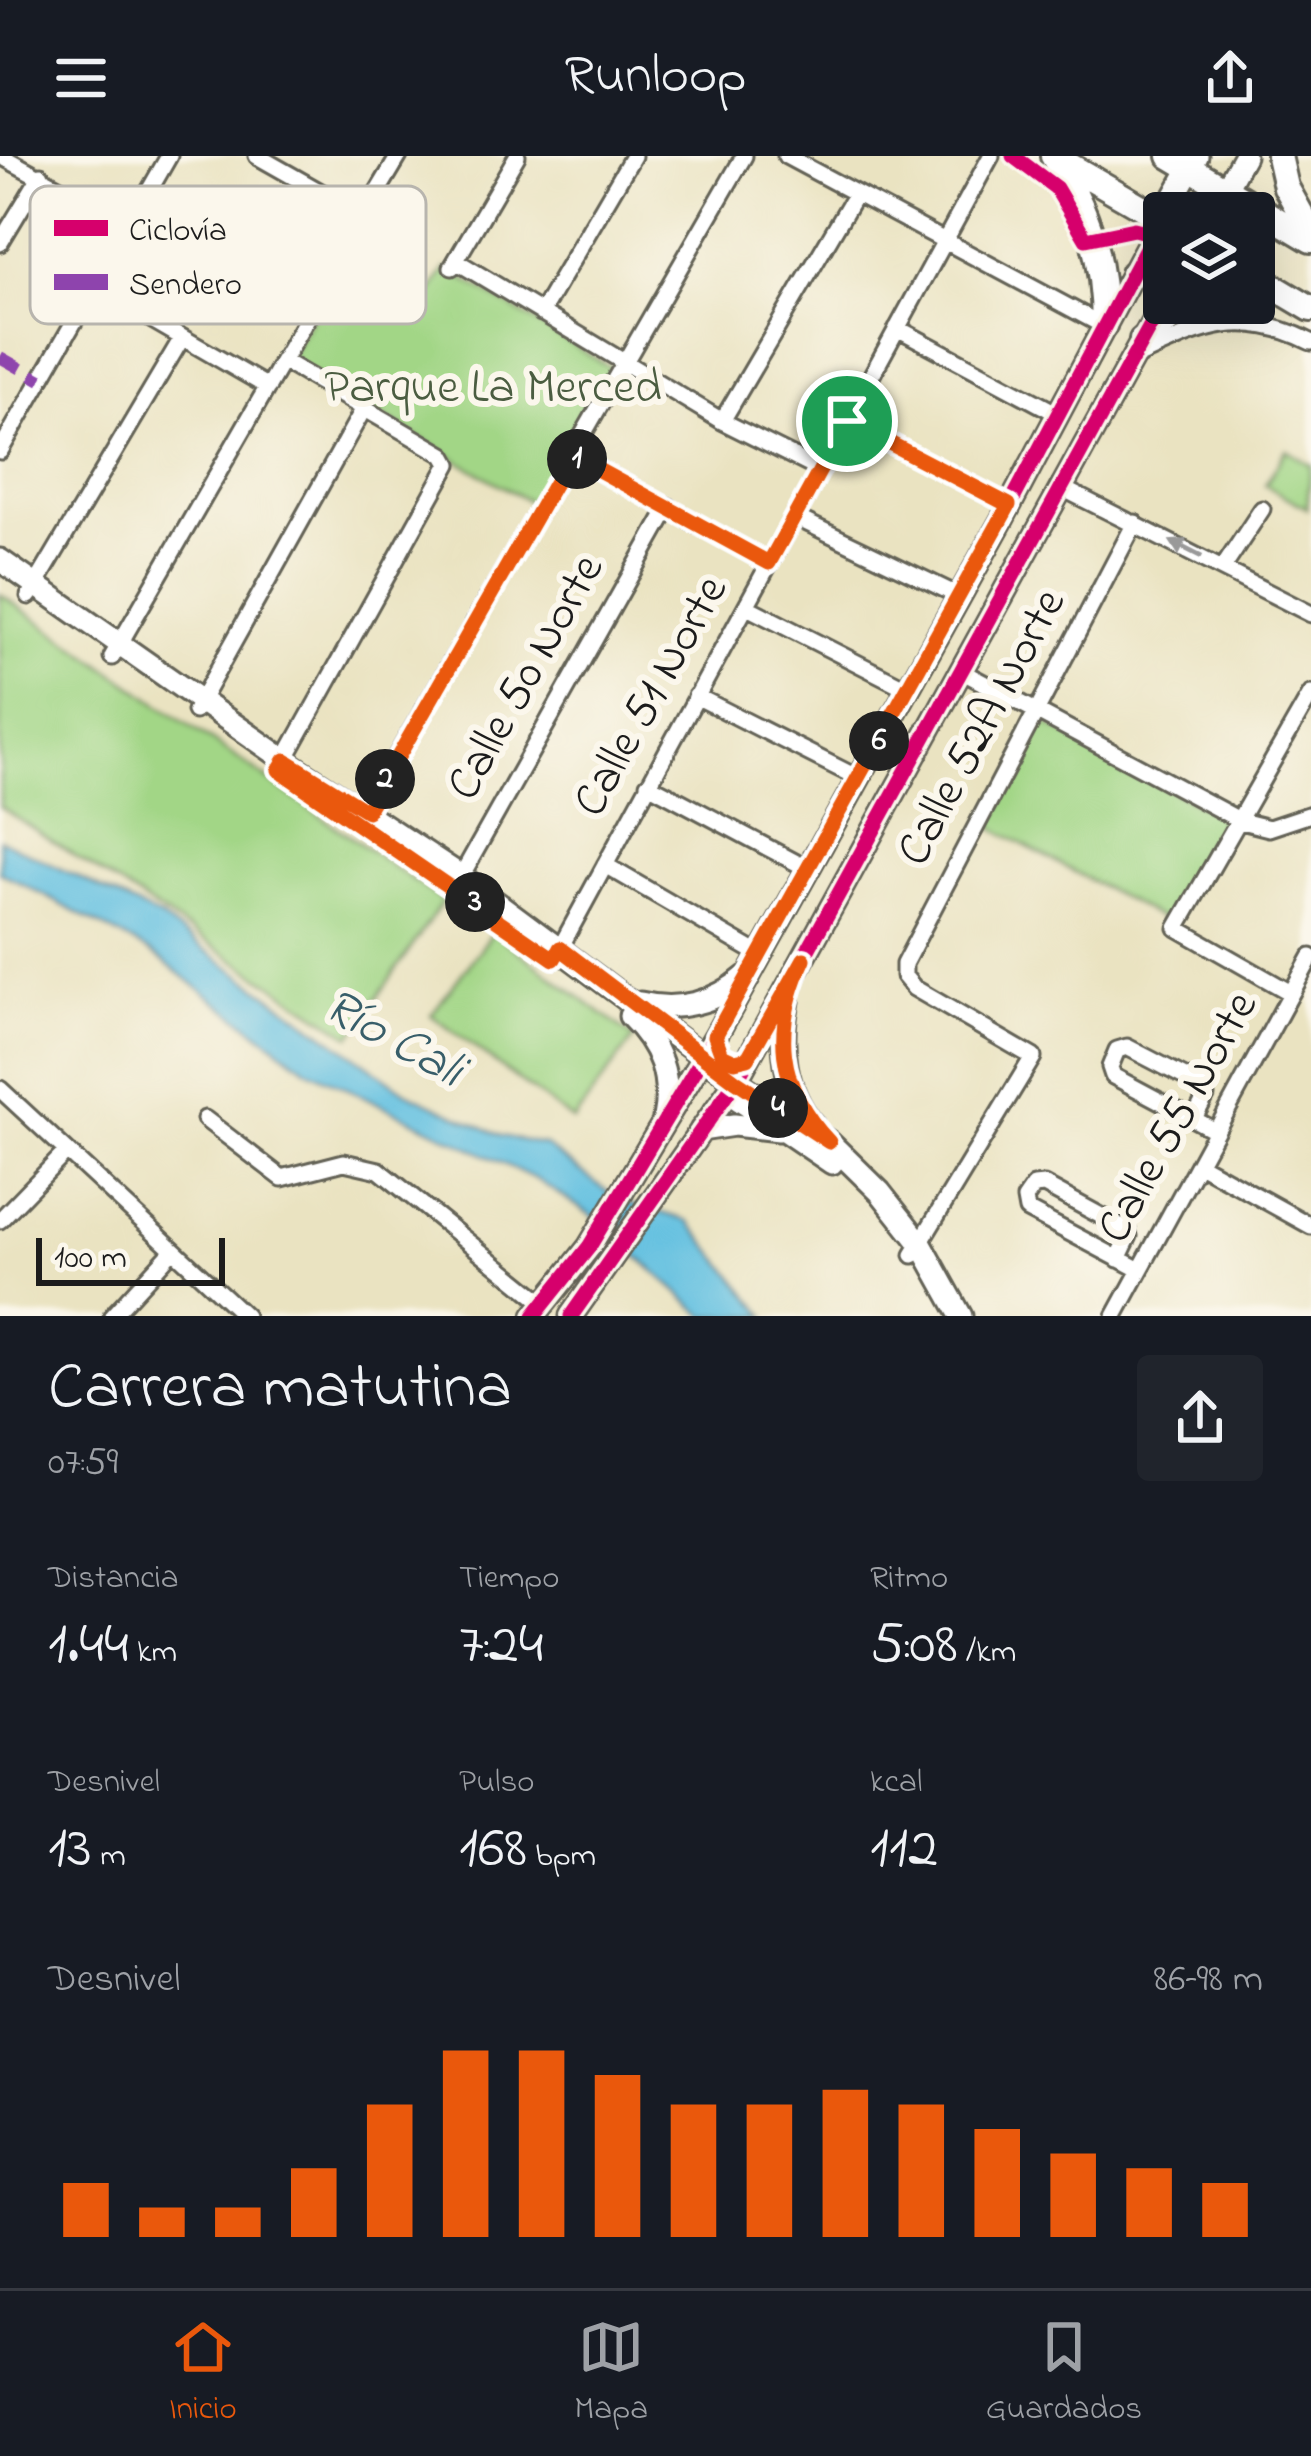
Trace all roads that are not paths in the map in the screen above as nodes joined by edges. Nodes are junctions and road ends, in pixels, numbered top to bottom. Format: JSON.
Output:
{"nodes":[{"id":1,"x":1,"y":156,"type":"edge"},
{"id":2,"x":170,"y":156,"type":"edge"},
{"id":3,"x":257,"y":156,"type":"edge"},
{"id":4,"x":399,"y":156,"type":"edge"},
{"id":5,"x":517,"y":156,"type":"edge"},
{"id":6,"x":633,"y":156,"type":"edge"},
{"id":7,"x":744,"y":156,"type":"edge"},
{"id":8,"x":786,"y":156,"type":"edge"},
{"id":9,"x":992,"y":156,"type":"edge"},
{"id":10,"x":1053,"y":156,"type":"edge"},
{"id":11,"x":1244,"y":156,"type":"edge"},
{"id":12,"x":1279,"y":156,"type":"edge"},
{"id":13,"x":1185,"y":160,"type":"edge"},
{"id":14,"x":280,"y":161,"type":"edge"},
{"id":15,"x":41,"y":175,"type":"junction"},
{"id":16,"x":34,"y":186,"type":"edge"},
{"id":17,"x":60,"y":186,"type":"edge"},
{"id":18,"x":152,"y":186,"type":"edge"},
{"id":19,"x":318,"y":186,"type":"edge"},
{"id":20,"x":381,"y":186,"type":"edge"},
{"id":21,"x":1225,"y":189,"type":"junction"},
{"id":22,"x":1173,"y":192,"type":"edge"},
{"id":23,"x":1223,"y":192,"type":"edge"},
{"id":24,"x":30,"y":193,"type":"edge"},
{"id":25,"x":855,"y":194,"type":"junction"},
{"id":26,"x":1143,"y":205,"type":"edge"},
{"id":27,"x":1311,"y":236,"type":"edge"},
{"id":28,"x":0,"y":243,"type":"edge"},
{"id":29,"x":945,"y":244,"type":"junction"},
{"id":30,"x":1143,"y":253,"type":"edge"},
{"id":31,"x":1143,"y":268,"type":"edge"},
{"id":32,"x":1132,"y":272,"type":"junction"},
{"id":33,"x":1275,"y":288,"type":"edge"},
{"id":34,"x":1275,"y":301,"type":"edge"},
{"id":35,"x":1308,"y":308,"type":"edge"},
{"id":36,"x":541,"y":313,"type":"junction"},
{"id":37,"x":73,"y":324,"type":"edge"},
{"id":38,"x":159,"y":324,"type":"edge"},
{"id":39,"x":304,"y":324,"type":"edge"},
{"id":40,"x":1151,"y":324,"type":"edge"},
{"id":41,"x":1166,"y":324,"type":"edge"},
{"id":42,"x":1104,"y":326,"type":"junction"},
{"id":43,"x":897,"y":328,"type":"junction"},
{"id":44,"x":182,"y":338,"type":"junction"},
{"id":45,"x":1311,"y":342,"type":"edge"},
{"id":46,"x":1137,"y":350,"type":"junction"},
{"id":47,"x":284,"y":361,"type":"junction"},
{"id":48,"x":623,"y":362,"type":"junction"},
{"id":49,"x":268,"y":387,"type":"junction"},
{"id":50,"x":363,"y":410,"type":"junction"},
{"id":51,"x":1058,"y":414,"type":"junction"},
{"id":52,"x":722,"y":421,"type":"junction"},
{"id":53,"x":847,"y":421,"type":"junction"},
{"id":54,"x":0,"y":451,"type":"edge"},
{"id":55,"x":571,"y":455,"type":"junction"},
{"id":56,"x":820,"y":470,"type":"junction"},
{"id":57,"x":1063,"y":488,"type":"junction"},
{"id":58,"x":1009,"y":505,"type":"junction"},
{"id":59,"x":669,"y":507,"type":"junction"},
{"id":60,"x":1262,"y":509,"type":"dead end"},
{"id":61,"x":795,"y":517,"type":"junction"},
{"id":62,"x":1135,"y":523,"type":"junction"},
{"id":63,"x":0,"y":560,"type":"edge"},
{"id":64,"x":769,"y":563,"type":"junction"},
{"id":65,"x":1223,"y":568,"type":"junction"},
{"id":66,"x":0,"y":577,"type":"edge"},
{"id":67,"x":33,"y":591,"type":"junction"},
{"id":68,"x":959,"y":596,"type":"junction"},
{"id":69,"x":747,"y":607,"type":"junction"},
{"id":70,"x":1311,"y":614,"type":"edge"},
{"id":71,"x":116,"y":651,"type":"junction"},
{"id":72,"x":961,"y":671,"type":"junction"},
{"id":73,"x":908,"y":689,"type":"junction"},
{"id":74,"x":1311,"y":694,"type":"edge"},
{"id":75,"x":696,"y":696,"type":"junction"},
{"id":76,"x":198,"y":706,"type":"junction"},
{"id":77,"x":1036,"y":711,"type":"junction"},
{"id":78,"x":282,"y":765,"type":"junction"},
{"id":79,"x":858,"y":778,"type":"junction"},
{"id":80,"x":648,"y":784,"type":"junction"},
{"id":81,"x":1311,"y":814,"type":"edge"},
{"id":82,"x":363,"y":816,"type":"junction"},
{"id":83,"x":1241,"y":821,"type":"junction"},
{"id":84,"x":605,"y":865,"type":"junction"},
{"id":85,"x":808,"y":869,"type":"junction"},
{"id":86,"x":458,"y":882,"type":"junction"},
{"id":87,"x":557,"y":954,"type":"junction"},
{"id":88,"x":1311,"y":957,"type":"edge"},
{"id":89,"x":804,"y":959,"type":"junction"},
{"id":90,"x":755,"y":964,"type":"junction"},
{"id":91,"x":1291,"y":993,"type":"junction"},
{"id":92,"x":632,"y":1009,"type":"junction"},
{"id":93,"x":715,"y":1036,"type":"junction"},
{"id":94,"x":748,"y":1058,"type":"junction"},
{"id":95,"x":700,"y":1062,"type":"junction"},
{"id":96,"x":728,"y":1087,"type":"junction"},
{"id":97,"x":0,"y":1089,"type":"edge"},
{"id":98,"x":1194,"y":1118,"type":"junction"},
{"id":99,"x":206,"y":1119,"type":"dead end"},
{"id":100,"x":1216,"y":1131,"type":"junction"},
{"id":101,"x":784,"y":1132,"type":"junction"},
{"id":102,"x":658,"y":1134,"type":"junction"},
{"id":103,"x":696,"y":1138,"type":"junction"},
{"id":104,"x":829,"y":1142,"type":"junction"},
{"id":105,"x":66,"y":1152,"type":"junction"},
{"id":106,"x":1199,"y":1163,"type":"junction"},
{"id":107,"x":0,"y":1220,"type":"edge"},
{"id":108,"x":1311,"y":1226,"type":"edge"},
{"id":109,"x":917,"y":1250,"type":"junction"},
{"id":110,"x":172,"y":1251,"type":"junction"},
{"id":111,"x":1118,"y":1259,"type":"junction"},
{"id":112,"x":1140,"y":1270,"type":"junction"},
{"id":113,"x":539,"y":1310,"type":"edge"},
{"id":114,"x":112,"y":1316,"type":"edge"},
{"id":115,"x":245,"y":1316,"type":"edge"},
{"id":116,"x":571,"y":1316,"type":"edge"},
{"id":117,"x":947,"y":1316,"type":"edge"},
{"id":118,"x":961,"y":1316,"type":"edge"},
{"id":119,"x":1115,"y":1316,"type":"edge"}],
"edges":[{"from":1,"to":15,"type":"street"},
{"from":2,"to":18,"type":"street"},
{"from":3,"to":14,"type":"street"},
{"from":4,"to":20,"type":"street"},
{"from":5,"to":36,"type":"street"},
{"from":6,"to":36,"type":"street"},
{"from":7,"to":48,"type":"street"},
{"from":8,"to":25,"type":"street"},
{"from":9,"to":29,"type":"street","name":"Calle 51 Norte"},
{"from":10,"to":26,"type":"main road"},
{"from":10,"to":42,"type":"main road"},
{"from":11,"to":21,"type":"main road"},
{"from":12,"to":27,"type":"main road"},
{"from":13,"to":21,"type":"main road"},
{"from":13,"to":22,"type":"main road"},
{"from":14,"to":19,"type":"street"},
{"from":15,"to":16,"type":"street"},
{"from":15,"to":17,"type":"street"},
{"from":21,"to":23,"type":"main road"},
{"from":21,"to":27,"type":"main road"},
{"from":24,"to":28,"type":"street"},
{"from":25,"to":29,"type":"street"},
{"from":25,"to":52,"type":"street"},
{"from":29,"to":42,"type":"street"},
{"from":29,"to":43,"type":"street","name":"Calle 51 Norte"},
{"from":30,"to":32,"type":"main road"},
{"from":31,"to":32,"type":"main road"},
{"from":32,"to":42,"type":"main road"},
{"from":33,"to":35,"type":"main road"},
{"from":34,"to":35,"type":"main road"},
{"from":36,"to":48,"type":"street"},
{"from":37,"to":54,"type":"street"},
{"from":38,"to":44,"type":"street"},
{"from":39,"to":47,"type":"street"},
{"from":40,"to":46,"type":"main road"},
{"from":41,"to":46,"type":"main road"},
{"from":42,"to":51,"type":"main road"},
{"from":43,"to":51,"type":"street"},
{"from":43,"to":53,"type":"street","name":"Calle 51 Norte"},
{"from":44,"to":49,"type":"street"},
{"from":44,"to":67,"type":"street"},
{"from":45,"to":46,"type":"street"},
{"from":46,"to":57,"type":"main road"},
{"from":47,"to":49,"type":"street"},
{"from":47,"to":50,"type":"street"},
{"from":48,"to":52,"type":"street"},
{"from":48,"to":55,"type":"street"},
{"from":49,"to":71,"type":"street"},
{"from":50,"to":76,"type":"street"},
{"from":50,"to":78,"type":"street"},
{"from":51,"to":58,"type":"main road"},
{"from":52,"to":56,"type":"street"},
{"from":53,"to":56,"type":"street","name":"Calle 51 Norte"},
{"from":53,"to":58,"type":"street"},
{"from":55,"to":59,"type":"street"},
{"from":55,"to":82,"type":"street"},
{"from":56,"to":61,"type":"street","name":"Calle 51 Norte"},
{"from":57,"to":62,"type":"street"},
{"from":57,"to":72,"type":"main road"},
{"from":58,"to":68,"type":"main road"},
{"from":59,"to":64,"type":"street"},
{"from":59,"to":86,"type":"street","name":"Calle 50 Norte"},
{"from":60,"to":65,"type":"street"},
{"from":61,"to":64,"type":"street","name":"Calle 51 Norte"},
{"from":61,"to":68,"type":"street"},
{"from":65,"to":62,"type":"street","one_way":true},
{"from":62,"to":77,"type":"street","name":"Calle 52A Norte"},
{"from":63,"to":67,"type":"main road"},
{"from":64,"to":69,"type":"street","name":"Calle 51 Norte"},
{"from":65,"to":70,"type":"street"},
{"from":66,"to":67,"type":"main road"},
{"from":67,"to":71,"type":"main road"},
{"from":68,"to":73,"type":"main road"},
{"from":69,"to":73,"type":"street"},
{"from":69,"to":75,"type":"street","name":"Calle 51 Norte"},
{"from":71,"to":76,"type":"main road"},
{"from":72,"to":77,"type":"street"},
{"from":72,"to":89,"type":"main road"},
{"from":73,"to":79,"type":"main road"},
{"from":74,"to":83,"type":"street"},
{"from":75,"to":79,"type":"street"},
{"from":75,"to":80,"type":"street","name":"Calle 51 Norte"},
{"from":76,"to":78,"type":"main road"},
{"from":77,"to":83,"type":"street"},
{"from":77,"to":109,"type":"street","name":"Calle 52A Norte"},
{"from":78,"to":82,"type":"main road"},
{"from":79,"to":85,"type":"main road"},
{"from":80,"to":84,"type":"street","name":"Calle 51 Norte"},
{"from":80,"to":85,"type":"street"},
{"from":81,"to":83,"type":"street"},
{"from":82,"to":86,"type":"main road"},
{"from":83,"to":91,"type":"street"},
{"from":84,"to":87,"type":"street","name":"Calle 51 Norte"},
{"from":84,"to":90,"type":"street"},
{"from":85,"to":90,"type":"main road"},
{"from":86,"to":87,"type":"main road"},
{"from":87,"to":92,"type":"main road"},
{"from":88,"to":91,"type":"street","name":"Calle 55 Norte"},
{"from":89,"to":94,"type":"main road"},
{"from":89,"to":104,"type":"main road"},
{"from":90,"to":92,"type":"main road"},
{"from":90,"to":93,"type":"main road"},
{"from":91,"to":100,"type":"street","name":"Calle 55 Norte"},
{"from":92,"to":95,"type":"main road"},
{"from":92,"to":102,"type":"main road"},
{"from":93,"to":94,"type":"main road"},
{"from":93,"to":95,"type":"main road"},
{"from":94,"to":96,"type":"main road"},
{"from":95,"to":96,"type":"main road"},
{"from":95,"to":102,"type":"main road"},
{"from":96,"to":101,"type":"main road"},
{"from":96,"to":103,"type":"main road"},
{"from":96,"to":104,"type":"main road"},
{"from":97,"to":105,"type":"street"},
{"from":98,"to":98,"type":"street"},
{"from":98,"to":100,"type":"street"},
{"from":99,"to":113,"type":"street"},
{"from":100,"to":106,"type":"street","name":"Calle 55 Norte"},
{"from":101,"to":103,"type":"main road"},
{"from":101,"to":109,"type":"main road"},
{"from":102,"to":113,"type":"main road"},
{"from":103,"to":116,"type":"main road"},
{"from":104,"to":109,"type":"main road"},
{"from":105,"to":107,"type":"street"},
{"from":105,"to":110,"type":"street"},
{"from":106,"to":108,"type":"street"},
{"from":106,"to":112,"type":"street","name":"Calle 55 Norte"},
{"from":109,"to":117,"type":"main road"},
{"from":109,"to":118,"type":"main road"},
{"from":110,"to":114,"type":"street"},
{"from":110,"to":115,"type":"street"},
{"from":111,"to":111,"type":"street"},
{"from":111,"to":112,"type":"street"},
{"from":112,"to":119,"type":"street","name":"Calle 55 Norte"}]}
